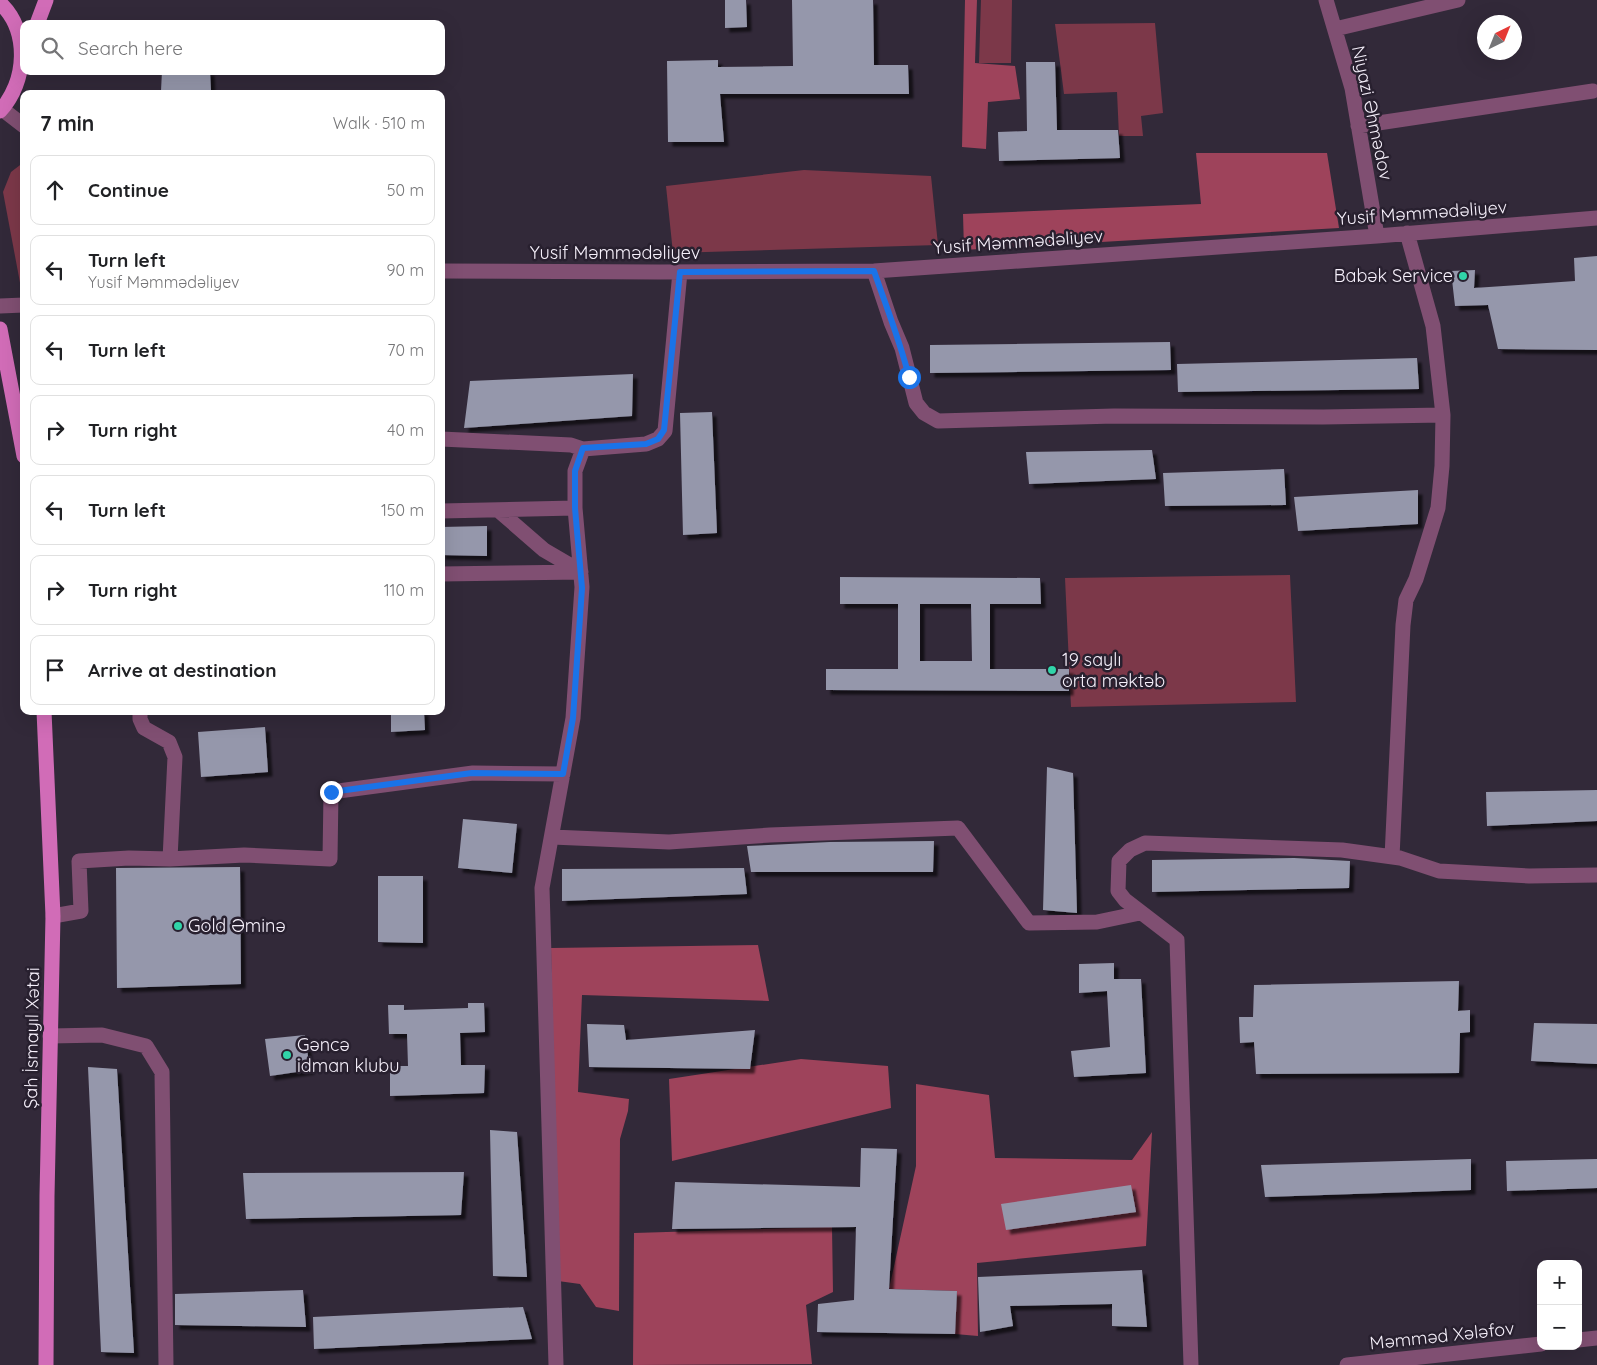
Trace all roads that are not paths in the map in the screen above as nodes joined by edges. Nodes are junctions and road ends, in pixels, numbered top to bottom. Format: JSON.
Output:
{"nodes":[{"id":1,"x":46,"y":0,"type":"edge"},
{"id":2,"x":1326,"y":0,"type":"edge"},
{"id":3,"x":1458,"y":0,"type":"edge"},
{"id":4,"x":0,"y":3,"type":"edge"},
{"id":5,"x":38,"y":20,"type":"edge"},
{"id":6,"x":1335,"y":29,"type":"junction"},
{"id":7,"x":20,"y":40,"type":"edge"},
{"id":8,"x":20,"y":71,"type":"edge"},
{"id":9,"x":1593,"y":91,"type":"dead end"},
{"id":10,"x":1,"y":113,"type":"edge"},
{"id":11,"x":20,"y":124,"type":"edge"},
{"id":12,"x":1358,"y":126,"type":"junction"},
{"id":13,"x":1597,"y":218,"type":"edge"},
{"id":14,"x":1407,"y":233,"type":"junction"},
{"id":15,"x":1377,"y":236,"type":"junction"},
{"id":16,"x":445,"y":271,"type":"edge"},
{"id":17,"x":874,"y":271,"type":"junction"},
{"id":18,"x":680,"y":272,"type":"junction"},
{"id":19,"x":20,"y":305,"type":"edge"},
{"id":20,"x":0,"y":306,"type":"edge"},
{"id":21,"x":0,"y":329,"type":"edge"},
{"id":22,"x":1443,"y":415,"type":"junction"},
{"id":23,"x":20,"y":435,"type":"edge"},
{"id":24,"x":445,"y":439,"type":"edge"},
{"id":25,"x":583,"y":448,"type":"junction"},
{"id":26,"x":575,"y":508,"type":"junction"},
{"id":27,"x":498,"y":510,"type":"junction"},
{"id":28,"x":445,"y":511,"type":"edge"},
{"id":29,"x":581,"y":572,"type":"junction"},
{"id":30,"x":445,"y":574,"type":"edge"},
{"id":31,"x":44,"y":715,"type":"edge"},
{"id":32,"x":140,"y":715,"type":"edge"},
{"id":33,"x":563,"y":774,"type":"junction"},
{"id":34,"x":552,"y":836,"type":"junction"},
{"id":35,"x":1392,"y":857,"type":"junction"},
{"id":36,"x":170,"y":860,"type":"junction"},
{"id":37,"x":1597,"y":874,"type":"edge"},
{"id":38,"x":1140,"y":913,"type":"junction"},
{"id":39,"x":53,"y":916,"type":"junction"},
{"id":40,"x":50,"y":1036,"type":"junction"},
{"id":41,"x":1597,"y":1338,"type":"edge"},
{"id":42,"x":1582,"y":1340,"type":"edge"},
{"id":43,"x":1537,"y":1344,"type":"edge"},
{"id":44,"x":46,"y":1365,"type":"edge"},
{"id":45,"x":166,"y":1365,"type":"edge"},
{"id":46,"x":556,"y":1365,"type":"edge"},
{"id":47,"x":1191,"y":1365,"type":"edge"},
{"id":48,"x":1347,"y":1365,"type":"edge"}],
"edges":[{"from":1,"to":5,"type":"main road"},
{"from":2,"to":6,"type":"street","name":"Niyazi Əhmədov"},
{"from":3,"to":6,"type":"street"},
{"from":4,"to":7,"type":"main road"},
{"from":6,"to":12,"type":"street","name":"Niyazi Əhmədov"},
{"from":8,"to":10,"type":"main road"},
{"from":9,"to":12,"type":"street"},
{"from":10,"to":11,"type":"street"},
{"from":12,"to":15,"type":"street","name":"Niyazi Əhmədov"},
{"from":13,"to":14,"type":"street","name":"Yusif Məmmədəliyev"},
{"from":14,"to":15,"type":"street","name":"Yusif Məmmədəliyev"},
{"from":14,"to":22,"type":"street"},
{"from":15,"to":17,"type":"street","name":"Yusif Məmmədəliyev"},
{"from":16,"to":18,"type":"street","name":"Yusif Məmmədəliyev"},
{"from":17,"to":18,"type":"street","name":"Yusif Məmmədəliyev"},
{"from":17,"to":22,"type":"street"},
{"from":18,"to":25,"type":"street"},
{"from":19,"to":20,"type":"street"},
{"from":21,"to":23,"type":"main road"},
{"from":22,"to":35,"type":"street"},
{"from":24,"to":25,"type":"street"},
{"from":25,"to":26,"type":"street"},
{"from":26,"to":27,"type":"street"},
{"from":26,"to":29,"type":"street"},
{"from":27,"to":28,"type":"street"},
{"from":27,"to":29,"type":"street"},
{"from":29,"to":30,"type":"street"},
{"from":29,"to":33,"type":"street"},
{"from":31,"to":39,"type":"main road","name":"Şah İsmayıl Xətai"},
{"from":32,"to":36,"type":"street"},
{"from":33,"to":34,"type":"street"},
{"from":33,"to":36,"type":"street"},
{"from":34,"to":38,"type":"street"},
{"from":34,"to":46,"type":"street"},
{"from":35,"to":37,"type":"street"},
{"from":35,"to":38,"type":"street"},
{"from":36,"to":39,"type":"street"},
{"from":38,"to":47,"type":"street"},
{"from":39,"to":40,"type":"main road","name":"Şah İsmayıl Xətai"},
{"from":40,"to":44,"type":"main road","name":"Şah İsmayıl Xətai"},
{"from":40,"to":45,"type":"street"},
{"from":41,"to":42,"type":"street"},
{"from":43,"to":48,"type":"street","name":"Məmməd Xələfov"}]}
